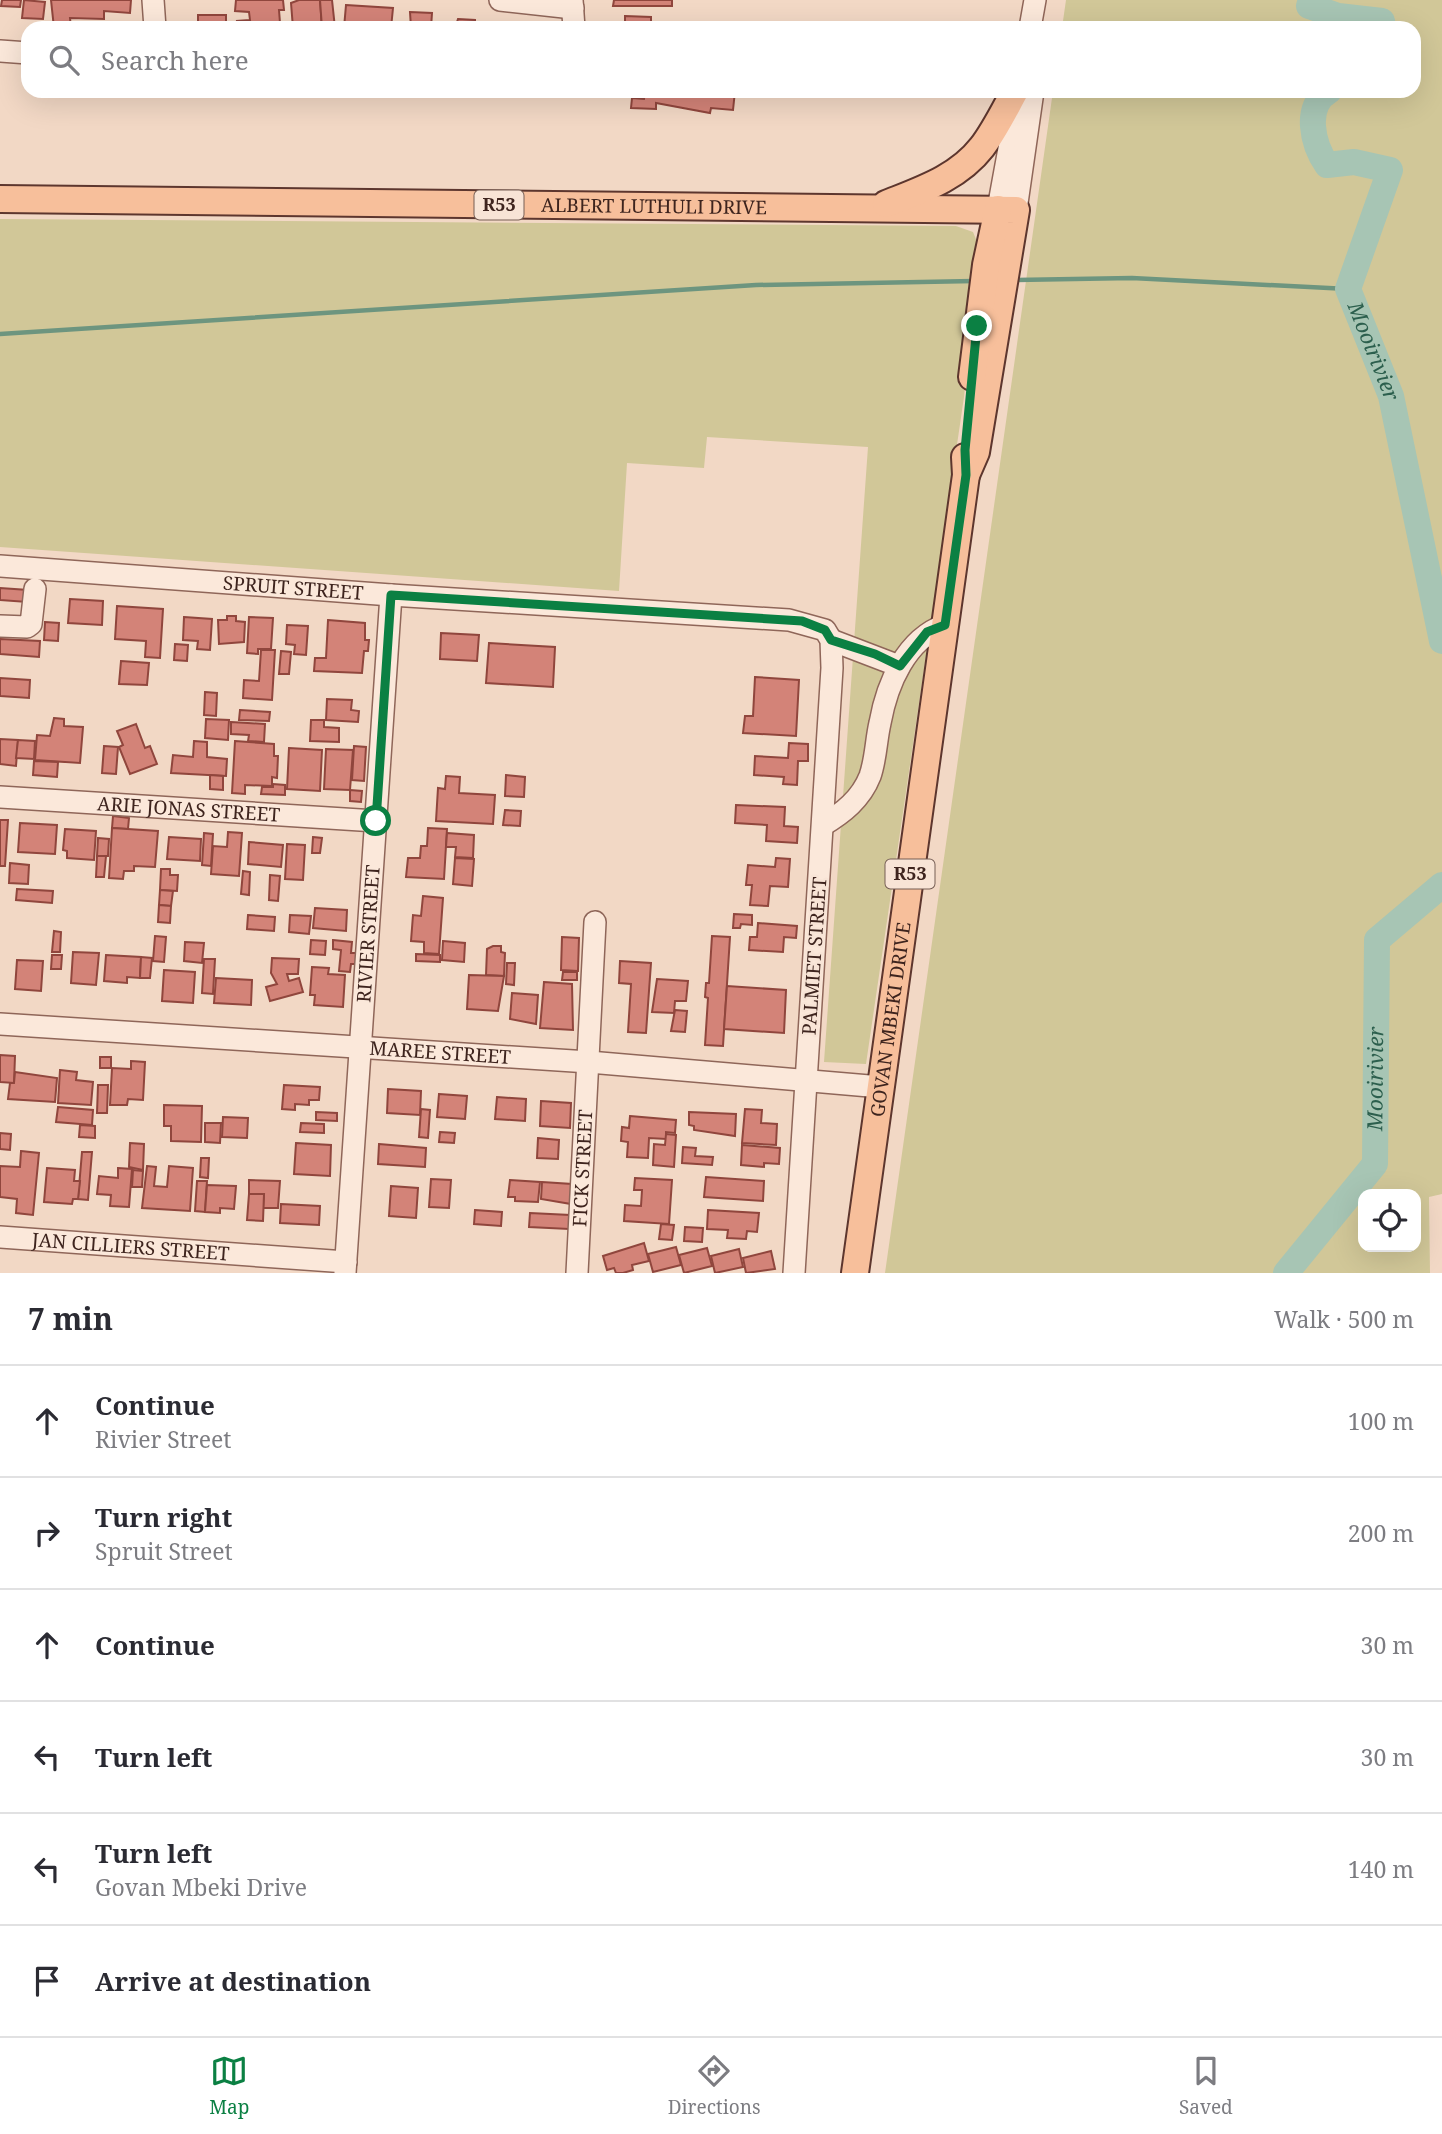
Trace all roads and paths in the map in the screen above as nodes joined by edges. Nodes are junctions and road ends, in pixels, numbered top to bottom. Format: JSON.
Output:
{"nodes":[{"id":1,"x":153,"y":0,"type":"edge"},
{"id":2,"x":500,"y":0,"type":"edge"},
{"id":3,"x":1035,"y":0,"type":"edge"},
{"id":4,"x":1046,"y":0,"type":"edge"},
{"id":5,"x":573,"y":12,"type":"edge"},
{"id":6,"x":154,"y":21,"type":"edge"},
{"id":7,"x":1031,"y":21,"type":"edge"},
{"id":8,"x":1043,"y":21,"type":"edge"},
{"id":9,"x":0,"y":51,"type":"edge"},
{"id":10,"x":21,"y":52,"type":"edge"},
{"id":11,"x":1013,"y":98,"type":"edge"},
{"id":12,"x":1016,"y":98,"type":"edge"},
{"id":13,"x":1031,"y":98,"type":"edge"},
{"id":14,"x":0,"y":199,"type":"edge"},
{"id":15,"x":874,"y":209,"type":"junction"},
{"id":16,"x":1007,"y":210,"type":"junction"},
{"id":17,"x":0,"y":566,"type":"edge"},
{"id":18,"x":35,"y":589,"type":"dead end"},
{"id":19,"x":391,"y":595,"type":"junction"},
{"id":20,"x":945,"y":625,"type":"junction"},
{"id":21,"x":0,"y":626,"type":"edge"},
{"id":22,"x":831,"y":640,"type":"junction"},
{"id":23,"x":900,"y":666,"type":"junction"},
{"id":24,"x":0,"y":797,"type":"edge"},
{"id":25,"x":376,"y":821,"type":"junction"},
{"id":26,"x":822,"y":825,"type":"junction"},
{"id":27,"x":595,"y":922,"type":"dead end"},
{"id":28,"x":0,"y":1024,"type":"edge"},
{"id":29,"x":360,"y":1049,"type":"junction"},
{"id":30,"x":589,"y":1062,"type":"junction"},
{"id":31,"x":806,"y":1080,"type":"junction"},
{"id":32,"x":881,"y":1087,"type":"junction"},
{"id":33,"x":0,"y":1237,"type":"edge"},
{"id":34,"x":345,"y":1268,"type":"edge"},
{"id":35,"x":577,"y":1273,"type":"edge"},
{"id":36,"x":794,"y":1273,"type":"edge"},
{"id":37,"x":855,"y":1273,"type":"edge"}],
"edges":[{"from":1,"to":6,"type":"street"},
{"from":2,"to":5,"type":"street"},
{"from":3,"to":7,"type":"street"},
{"from":4,"to":8,"type":"street"},
{"from":9,"to":10,"type":"street"},
{"from":11,"to":15,"type":"main road"},
{"from":12,"to":16,"type":"street","name":"GOVAN MBEKI DRIVE"},
{"from":13,"to":16,"type":"street","name":"GOVAN MBEKI DRIVE"},
{"from":14,"to":15,"type":"main road","name":"ALBERT LUTHULI DRIVE","number":"R53"},
{"from":15,"to":16,"type":"main road","name":"ALBERT LUTHULI DRIVE","number":"R53"},
{"from":16,"to":20,"type":"main road","name":"GOVAN MBEKI DRIVE","number":"R53"},
{"from":17,"to":19,"type":"street","name":"SPRUIT STREET"},
{"from":18,"to":21,"type":"street"},
{"from":19,"to":22,"type":"street","name":"SPRUIT STREET"},
{"from":19,"to":25,"type":"street","name":"RIVIER STREET"},
{"from":20,"to":23,"type":"street"},
{"from":20,"to":32,"type":"main road","name":"GOVAN MBEKI DRIVE","number":"R53"},
{"from":22,"to":23,"type":"street","name":"SPRUIT STREET"},
{"from":22,"to":26,"type":"street","name":"PALMIET STREET"},
{"from":23,"to":26,"type":"street"},
{"from":24,"to":25,"type":"street","name":"ARIE JONAS STREET"},
{"from":25,"to":29,"type":"street","name":"RIVIER STREET"},
{"from":26,"to":31,"type":"street","name":"PALMIET STREET"},
{"from":27,"to":30,"type":"street","name":"FICK STREET"},
{"from":28,"to":29,"type":"street","name":"MAREE STREET"},
{"from":29,"to":30,"type":"street","name":"MAREE STREET"},
{"from":29,"to":34,"type":"street","name":"RIVIER STREET"},
{"from":30,"to":31,"type":"street","name":"MAREE STREET"},
{"from":30,"to":35,"type":"street","name":"FICK STREET"},
{"from":31,"to":32,"type":"street","name":"MAREE STREET"},
{"from":31,"to":36,"type":"street","name":"PALMIET STREET"},
{"from":32,"to":37,"type":"main road","name":"GOVAN MBEKI DRIVE","number":"R53"},
{"from":33,"to":34,"type":"street","name":"JAN CILLIERS STREET"}]}
